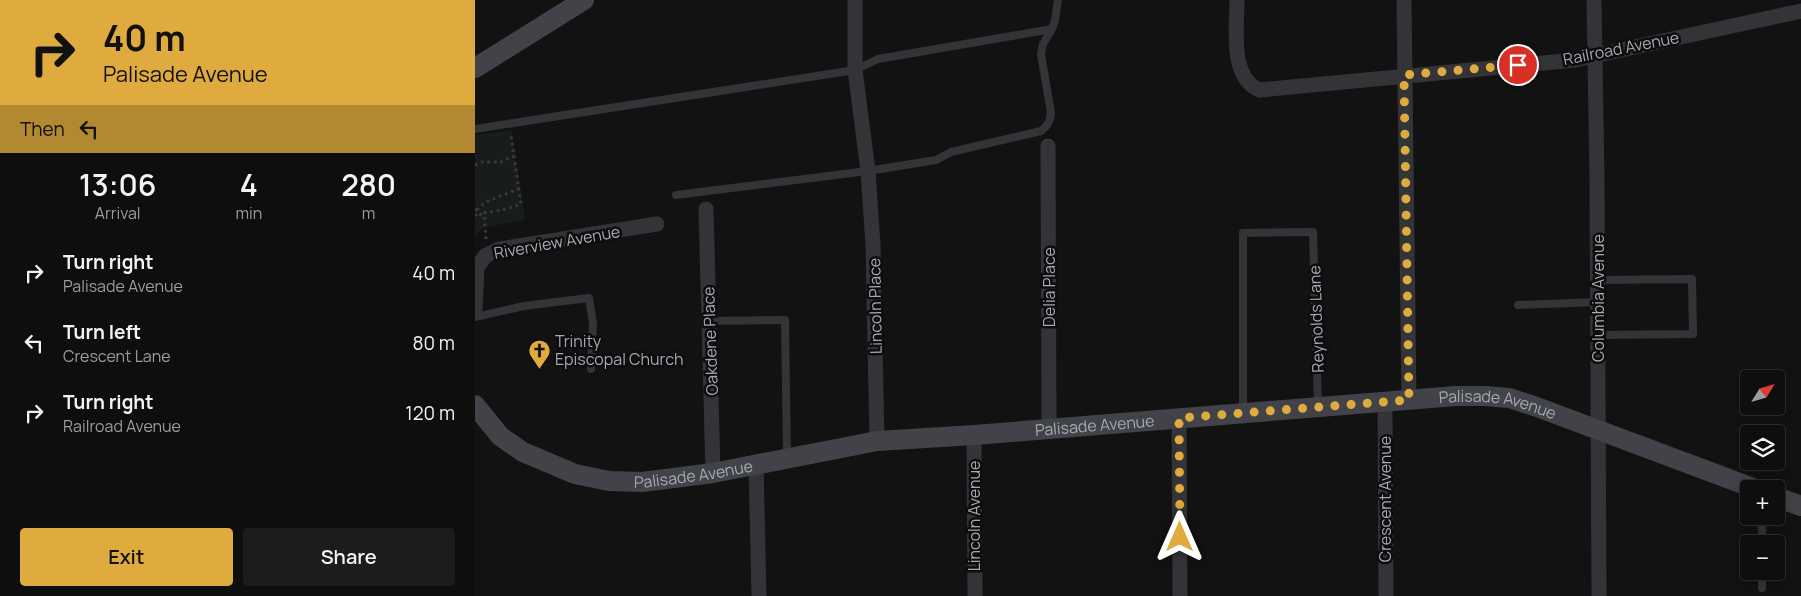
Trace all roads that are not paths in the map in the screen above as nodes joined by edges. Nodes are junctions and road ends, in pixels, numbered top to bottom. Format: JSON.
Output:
{"nodes":[{"id":1,"x":584,"y":0,"type":"edge"},
{"id":2,"x":855,"y":0,"type":"edge"},
{"id":3,"x":1058,"y":0,"type":"edge"},
{"id":4,"x":1237,"y":0,"type":"edge"},
{"id":5,"x":1403,"y":0,"type":"edge"},
{"id":6,"x":1594,"y":0,"type":"edge"},
{"id":7,"x":1801,"y":11,"type":"edge"},
{"id":8,"x":1052,"y":29,"type":"junction"},
{"id":9,"x":1595,"y":55,"type":"junction"},
{"id":10,"x":475,"y":68,"type":"edge"},
{"id":11,"x":855,"y":70,"type":"junction"},
{"id":12,"x":1404,"y":75,"type":"junction"},
{"id":13,"x":475,"y":129,"type":"edge"},
{"id":14,"x":1048,"y":146,"type":"dead end"},
{"id":15,"x":869,"y":171,"type":"junction"},
{"id":16,"x":676,"y":195,"type":"dead end"},
{"id":17,"x":706,"y":209,"type":"dead end"},
{"id":18,"x":657,"y":224,"type":"dead end"},
{"id":19,"x":1597,"y":280,"type":"junction"},
{"id":20,"x":1598,"y":302,"type":"junction"},
{"id":21,"x":1518,"y":305,"type":"dead end"},
{"id":22,"x":475,"y":310,"type":"edge"},
{"id":23,"x":475,"y":317,"type":"edge"},
{"id":24,"x":709,"y":321,"type":"junction"},
{"id":25,"x":1598,"y":335,"type":"junction"},
{"id":26,"x":591,"y":368,"type":"dead end"},
{"id":27,"x":1409,"y":400,"type":"junction"},
{"id":28,"x":1385,"y":403,"type":"junction"},
{"id":29,"x":475,"y":405,"type":"edge"},
{"id":30,"x":1319,"y":407,"type":"junction"},
{"id":31,"x":1243,"y":413,"type":"junction"},
{"id":32,"x":1179,"y":418,"type":"junction"},
{"id":33,"x":1049,"y":428,"type":"junction"},
{"id":34,"x":1598,"y":429,"type":"junction"},
{"id":35,"x":974,"y":435,"type":"junction"},
{"id":36,"x":877,"y":441,"type":"junction"},
{"id":37,"x":787,"y":458,"type":"junction"},
{"id":38,"x":756,"y":464,"type":"junction"},
{"id":39,"x":713,"y":473,"type":"junction"},
{"id":40,"x":1740,"y":483,"type":"edge"},
{"id":41,"x":1785,"y":500,"type":"edge"},
{"id":42,"x":1801,"y":506,"type":"edge"},
{"id":43,"x":1762,"y":580,"type":"edge"},
{"id":44,"x":1762,"y":588,"type":"dead end"},
{"id":45,"x":759,"y":596,"type":"edge"},
{"id":46,"x":975,"y":596,"type":"edge"},
{"id":47,"x":1180,"y":596,"type":"edge"},
{"id":48,"x":1386,"y":596,"type":"edge"},
{"id":49,"x":1599,"y":596,"type":"edge"}],
"edges":[{"from":1,"to":10,"type":"main road"},
{"from":2,"to":11,"type":"street","name":"Lincoln Place"},
{"from":3,"to":8,"type":"lane"},
{"from":4,"to":12,"type":"street","name":"Railroad Avenue"},
{"from":5,"to":12,"type":"street"},
{"from":6,"to":9,"type":"street","name":"Columbia Avenue"},
{"from":7,"to":9,"type":"street","name":"Railroad Avenue"},
{"from":8,"to":11,"type":"lane"},
{"from":8,"to":15,"type":"lane"},
{"from":9,"to":12,"type":"street","name":"Railroad Avenue"},
{"from":9,"to":19,"type":"street","name":"Columbia Avenue"},
{"from":11,"to":13,"type":"lane"},
{"from":11,"to":15,"type":"street","name":"Lincoln Place"},
{"from":12,"to":27,"type":"street"},
{"from":14,"to":33,"type":"street","name":"Delia Place"},
{"from":15,"to":16,"type":"lane"},
{"from":15,"to":36,"type":"street","name":"Lincoln Place"},
{"from":17,"to":24,"type":"street","name":"Oakdene Place"},
{"from":18,"to":22,"type":"street","name":"Riverview Avenue"},
{"from":19,"to":20,"type":"street","name":"Columbia Avenue"},
{"from":19,"to":25,"type":"lane"},
{"from":20,"to":21,"type":"lane"},
{"from":20,"to":25,"type":"street","name":"Columbia Avenue"},
{"from":23,"to":26,"type":"lane"},
{"from":24,"to":37,"type":"lane"},
{"from":24,"to":39,"type":"street","name":"Oakdene Place"},
{"from":25,"to":34,"type":"street","name":"Columbia Avenue"},
{"from":27,"to":28,"type":"main road","name":"Palisade Avenue"},
{"from":27,"to":34,"type":"main road","name":"Palisade Avenue"},
{"from":28,"to":30,"type":"main road","name":"Palisade Avenue"},
{"from":28,"to":48,"type":"street","name":"Crescent Avenue"},
{"from":29,"to":39,"type":"main road","name":"Palisade Avenue"},
{"from":30,"to":31,"type":"main road","name":"Palisade Avenue"},
{"from":30,"to":31,"type":"lane","name":"Reynolds Lane"},
{"from":31,"to":32,"type":"main road","name":"Palisade Avenue"},
{"from":32,"to":33,"type":"main road","name":"Palisade Avenue"},
{"from":32,"to":47,"type":"street"},
{"from":33,"to":35,"type":"main road","name":"Palisade Avenue"},
{"from":34,"to":40,"type":"main road","name":"Palisade Avenue"},
{"from":34,"to":49,"type":"street","name":"Columbia Avenue"},
{"from":35,"to":36,"type":"main road","name":"Palisade Avenue"},
{"from":35,"to":46,"type":"street","name":"Lincoln Avenue"},
{"from":36,"to":37,"type":"main road","name":"Palisade Avenue"},
{"from":37,"to":38,"type":"main road","name":"Palisade Avenue"},
{"from":38,"to":39,"type":"main road","name":"Palisade Avenue"},
{"from":38,"to":45,"type":"street"},
{"from":41,"to":42,"type":"main road"},
{"from":43,"to":44,"type":"lane"}]}
